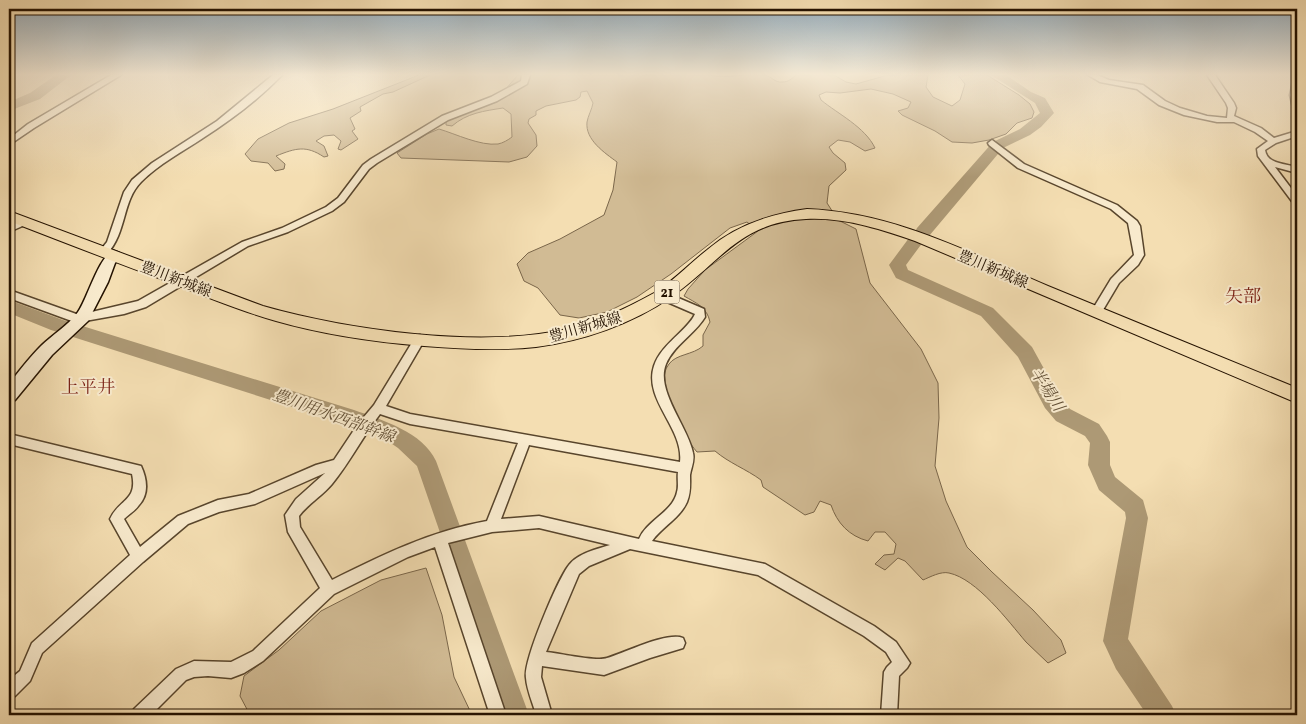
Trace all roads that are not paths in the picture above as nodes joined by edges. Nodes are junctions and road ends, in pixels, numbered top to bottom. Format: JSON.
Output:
{"nodes":[{"id":1,"x":60,"y":109,"type":"edge"},
{"id":2,"x":237,"y":109,"type":"edge"},
{"id":3,"x":467,"y":109,"type":"edge"},
{"id":4,"x":1176,"y":109,"type":"edge"},
{"id":5,"x":1232,"y":109,"type":"edge"},
{"id":6,"x":1233,"y":120,"type":"junction"},
{"id":7,"x":1297,"y":133,"type":"edge"},
{"id":8,"x":1273,"y":141,"type":"junction"},
{"id":9,"x":9,"y":143,"type":"edge"},
{"id":10,"x":995,"y":145,"type":"dead end"},
{"id":11,"x":1267,"y":162,"type":"junction"},
{"id":12,"x":1297,"y":170,"type":"edge"},
{"id":13,"x":1297,"y":202,"type":"edge"},
{"id":14,"x":9,"y":216,"type":"edge"},
{"id":15,"x":24,"y":222,"type":"junction"},
{"id":16,"x":9,"y":229,"type":"edge"},
{"id":17,"x":109,"y":254,"type":"junction"},
{"id":18,"x":183,"y":281,"type":"junction"},
{"id":19,"x":9,"y":294,"type":"edge"},
{"id":20,"x":662,"y":296,"type":"junction"},
{"id":21,"x":1096,"y":312,"type":"junction"},
{"id":22,"x":80,"y":320,"type":"junction"},
{"id":23,"x":420,"y":339,"type":"junction"},
{"id":24,"x":9,"y":395,"type":"edge"},
{"id":25,"x":1297,"y":396,"type":"edge"},
{"id":26,"x":375,"y":412,"type":"junction"},
{"id":27,"x":9,"y":439,"type":"edge"},
{"id":28,"x":525,"y":440,"type":"junction"},
{"id":29,"x":336,"y":465,"type":"junction"},
{"id":30,"x":685,"y":468,"type":"junction"},
{"id":31,"x":492,"y":526,"type":"junction"},
{"id":32,"x":443,"y":539,"type":"junction"},
{"id":33,"x":627,"y":543,"type":"junction"},
{"id":34,"x":643,"y":546,"type":"junction"},
{"id":35,"x":138,"y":557,"type":"junction"},
{"id":36,"x":329,"y":589,"type":"junction"},
{"id":37,"x":678,"y":643,"type":"dead end"},
{"id":38,"x":536,"y":658,"type":"junction"},
{"id":39,"x":9,"y":690,"type":"edge"},
{"id":40,"x":140,"y":715,"type":"edge"},
{"id":41,"x":498,"y":715,"type":"edge"},
{"id":42,"x":544,"y":715,"type":"edge"},
{"id":43,"x":889,"y":715,"type":"edge"}],
"edges":[{"from":1,"to":9,"type":"street"},
{"from":2,"to":17,"type":"street"},
{"from":3,"to":18,"type":"street"},
{"from":4,"to":6,"type":"street"},
{"from":5,"to":6,"type":"street"},
{"from":6,"to":8,"type":"street"},
{"from":7,"to":8,"type":"street"},
{"from":8,"to":11,"type":"street"},
{"from":10,"to":21,"type":"street"},
{"from":11,"to":12,"type":"street"},
{"from":11,"to":13,"type":"street"},
{"from":14,"to":15,"type":"main road","name":"豊川新城線","number":"21"},
{"from":15,"to":16,"type":"street"},
{"from":15,"to":17,"type":"main road","name":"豊川新城線","number":"21"},
{"from":17,"to":18,"type":"main road","name":"豊川新城線","number":"21"},
{"from":17,"to":22,"type":"street"},
{"from":18,"to":22,"type":"street"},
{"from":18,"to":23,"type":"main road","name":"豊川新城線","number":"21"},
{"from":19,"to":22,"type":"street"},
{"from":20,"to":21,"type":"main road","name":"豊川新城線","number":"21"},
{"from":20,"to":23,"type":"main road","name":"豊川新城線","number":"21"},
{"from":20,"to":30,"type":"street"},
{"from":21,"to":25,"type":"main road","name":"豊川新城線","number":"21"},
{"from":22,"to":24,"type":"street"},
{"from":23,"to":26,"type":"street"},
{"from":26,"to":28,"type":"street"},
{"from":26,"to":29,"type":"street"},
{"from":27,"to":35,"type":"street"},
{"from":28,"to":30,"type":"street"},
{"from":28,"to":31,"type":"street"},
{"from":29,"to":35,"type":"street"},
{"from":29,"to":36,"type":"street"},
{"from":30,"to":34,"type":"street"},
{"from":31,"to":32,"type":"street"},
{"from":31,"to":33,"type":"street"},
{"from":32,"to":36,"type":"street"},
{"from":32,"to":41,"type":"street"},
{"from":33,"to":34,"type":"street"},
{"from":33,"to":38,"type":"street"},
{"from":34,"to":43,"type":"street"},
{"from":35,"to":39,"type":"street"},
{"from":36,"to":40,"type":"street"},
{"from":37,"to":38,"type":"street"},
{"from":38,"to":42,"type":"street"}]}
